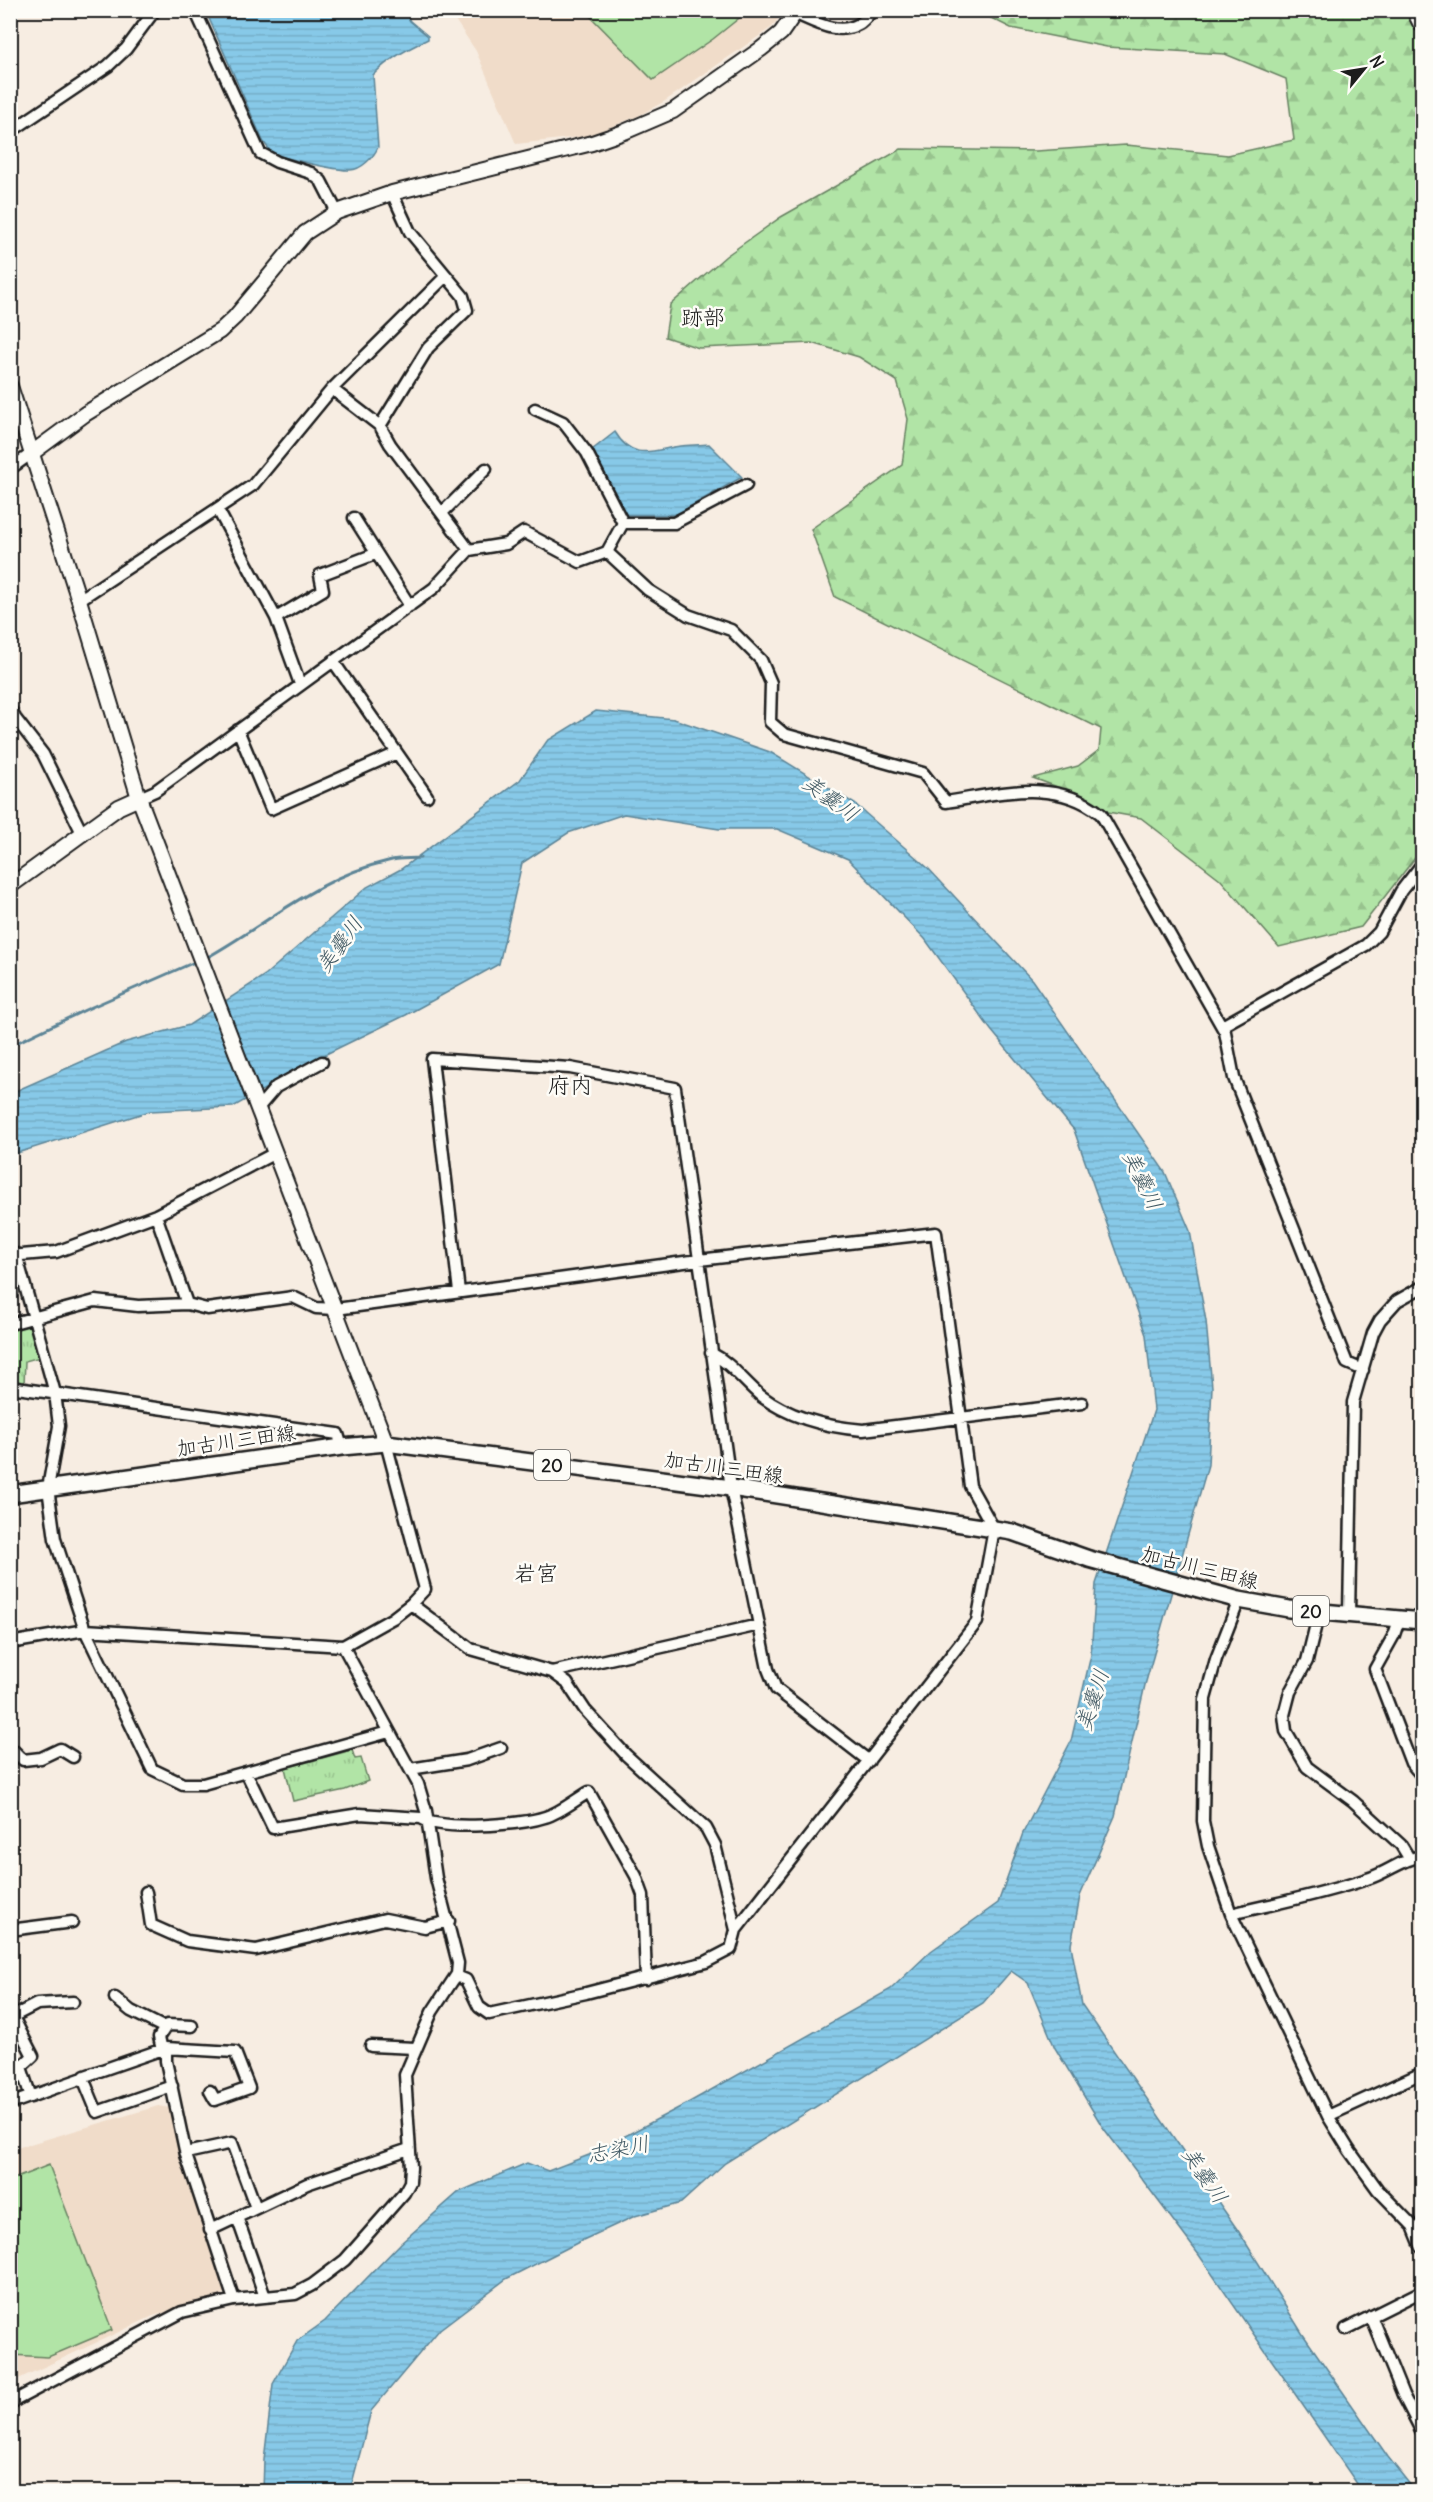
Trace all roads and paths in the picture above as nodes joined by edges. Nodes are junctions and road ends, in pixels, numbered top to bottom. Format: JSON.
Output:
{"nodes":[{"id":1,"x":155,"y":10,"type":"edge"},
{"id":2,"x":195,"y":10,"type":"edge"},
{"id":3,"x":873,"y":10,"type":"edge"},
{"id":4,"x":1416,"y":10,"type":"edge"},
{"id":5,"x":797,"y":12,"type":"edge"},
{"id":6,"x":1422,"y":22,"type":"edge"},
{"id":7,"x":10,"y":132,"type":"edge"},
{"id":8,"x":392,"y":194,"type":"junction"},
{"id":9,"x":337,"y":212,"type":"junction"},
{"id":10,"x":446,"y":276,"type":"junction"},
{"id":11,"x":10,"y":386,"type":"edge"},
{"id":12,"x":332,"y":389,"type":"junction"},
{"id":13,"x":535,"y":409,"type":"dead end"},
{"id":14,"x":381,"y":426,"type":"junction"},
{"id":15,"x":32,"y":453,"type":"junction"},
{"id":16,"x":10,"y":469,"type":"edge"},
{"id":17,"x":486,"y":469,"type":"dead end"},
{"id":18,"x":746,"y":485,"type":"dead end"},
{"id":19,"x":218,"y":510,"type":"junction"},
{"id":20,"x":442,"y":513,"type":"junction"},
{"id":21,"x":354,"y":518,"type":"dead end"},
{"id":22,"x":623,"y":523,"type":"junction"},
{"id":23,"x":469,"y":550,"type":"junction"},
{"id":24,"x":608,"y":552,"type":"junction"},
{"id":25,"x":375,"y":554,"type":"junction"},
{"id":26,"x":79,"y":600,"type":"junction"},
{"id":27,"x":410,"y":606,"type":"junction"},
{"id":28,"x":276,"y":618,"type":"junction"},
{"id":29,"x":333,"y":661,"type":"junction"},
{"id":30,"x":300,"y":684,"type":"junction"},
{"id":31,"x":10,"y":709,"type":"edge"},
{"id":32,"x":238,"y":730,"type":"junction"},
{"id":33,"x":397,"y":753,"type":"junction"},
{"id":34,"x":427,"y":796,"type":"dead end"},
{"id":35,"x":139,"y":798,"type":"junction"},
{"id":36,"x":83,"y":834,"type":"junction"},
{"id":37,"x":1422,"y":864,"type":"edge"},
{"id":38,"x":10,"y":886,"type":"edge"},
{"id":39,"x":1222,"y":1026,"type":"junction"},
{"id":40,"x":322,"y":1062,"type":"dead end"},
{"id":41,"x":259,"y":1107,"type":"junction"},
{"id":42,"x":275,"y":1153,"type":"junction"},
{"id":43,"x":156,"y":1215,"type":"junction"},
{"id":44,"x":13,"y":1255,"type":"edge"},
{"id":45,"x":699,"y":1260,"type":"junction"},
{"id":46,"x":1422,"y":1287,"type":"edge"},
{"id":47,"x":459,"y":1292,"type":"junction"},
{"id":48,"x":187,"y":1304,"type":"junction"},
{"id":49,"x":336,"y":1309,"type":"junction"},
{"id":50,"x":33,"y":1318,"type":"junction"},
{"id":51,"x":10,"y":1324,"type":"edge"},
{"id":52,"x":711,"y":1353,"type":"junction"},
{"id":53,"x":1363,"y":1370,"type":"junction"},
{"id":54,"x":10,"y":1387,"type":"edge"},
{"id":55,"x":55,"y":1393,"type":"junction"},
{"id":56,"x":1082,"y":1403,"type":"dead end"},
{"id":57,"x":961,"y":1419,"type":"junction"},
{"id":58,"x":386,"y":1443,"type":"junction"},
{"id":59,"x":342,"y":1447,"type":"junction"},
{"id":60,"x":48,"y":1488,"type":"junction"},
{"id":61,"x":731,"y":1488,"type":"junction"},
{"id":62,"x":10,"y":1494,"type":"edge"},
{"id":63,"x":994,"y":1528,"type":"junction"},
{"id":64,"x":1239,"y":1600,"type":"junction"},
{"id":65,"x":411,"y":1604,"type":"junction"},
{"id":66,"x":1319,"y":1612,"type":"junction"},
{"id":67,"x":1349,"y":1615,"type":"junction"},
{"id":68,"x":1399,"y":1620,"type":"junction"},
{"id":69,"x":1422,"y":1622,"type":"edge"},
{"id":70,"x":759,"y":1625,"type":"junction"},
{"id":71,"x":85,"y":1630,"type":"junction"},
{"id":72,"x":11,"y":1644,"type":"edge"},
{"id":73,"x":343,"y":1646,"type":"junction"},
{"id":74,"x":552,"y":1672,"type":"junction"},
{"id":75,"x":389,"y":1732,"type":"junction"},
{"id":76,"x":10,"y":1747,"type":"edge"},
{"id":77,"x":501,"y":1748,"type":"dead end"},
{"id":78,"x":73,"y":1757,"type":"dead end"},
{"id":79,"x":869,"y":1761,"type":"junction"},
{"id":80,"x":410,"y":1769,"type":"junction"},
{"id":81,"x":246,"y":1772,"type":"junction"},
{"id":82,"x":1422,"y":1776,"type":"edge"},
{"id":83,"x":429,"y":1823,"type":"junction"},
{"id":84,"x":1422,"y":1856,"type":"edge"},
{"id":85,"x":1409,"y":1858,"type":"junction"},
{"id":86,"x":146,"y":1892,"type":"dead end"},
{"id":87,"x":1232,"y":1914,"type":"junction"},
{"id":88,"x":449,"y":1921,"type":"junction"},
{"id":89,"x":72,"y":1922,"type":"dead end"},
{"id":90,"x":10,"y":1930,"type":"edge"},
{"id":91,"x":736,"y":1930,"type":"junction"},
{"id":92,"x":456,"y":1976,"type":"junction"},
{"id":93,"x":646,"y":1979,"type":"junction"},
{"id":94,"x":115,"y":1998,"type":"dead end"},
{"id":95,"x":73,"y":2002,"type":"dead end"},
{"id":96,"x":12,"y":2015,"type":"edge"},
{"id":97,"x":192,"y":2026,"type":"dead end"},
{"id":98,"x":165,"y":2028,"type":"junction"},
{"id":99,"x":371,"y":2046,"type":"dead end"},
{"id":100,"x":415,"y":2048,"type":"junction"},
{"id":101,"x":164,"y":2049,"type":"junction"},
{"id":102,"x":1422,"y":2073,"type":"edge"},
{"id":103,"x":83,"y":2078,"type":"junction"},
{"id":104,"x":172,"y":2086,"type":"junction"},
{"id":105,"x":210,"y":2091,"type":"dead end"},
{"id":106,"x":31,"y":2097,"type":"junction"},
{"id":107,"x":10,"y":2104,"type":"edge"},
{"id":108,"x":1328,"y":2116,"type":"junction"},
{"id":109,"x":409,"y":2149,"type":"junction"},
{"id":110,"x":186,"y":2153,"type":"junction"},
{"id":111,"x":256,"y":2208,"type":"junction"},
{"id":112,"x":237,"y":2217,"type":"junction"},
{"id":113,"x":210,"y":2230,"type":"junction"},
{"id":114,"x":1422,"y":2248,"type":"edge"},
{"id":115,"x":1422,"y":2291,"type":"edge"},
{"id":116,"x":265,"y":2297,"type":"junction"},
{"id":117,"x":234,"y":2300,"type":"junction"},
{"id":118,"x":1371,"y":2316,"type":"junction"},
{"id":119,"x":1346,"y":2329,"type":"dead end"},
{"id":120,"x":11,"y":2402,"type":"edge"},
{"id":121,"x":1422,"y":2432,"type":"edge"}],
"edges":[{"from":1,"to":7,"type":"street"},
{"from":2,"to":9,"type":"street"},
{"from":3,"to":5,"type":"street"},
{"from":4,"to":6,"type":"highway"},
{"from":5,"to":8,"type":"street"},
{"from":8,"to":9,"type":"street"},
{"from":8,"to":10,"type":"street"},
{"from":9,"to":15,"type":"street"},
{"from":10,"to":12,"type":"street"},
{"from":10,"to":14,"type":"street"},
{"from":11,"to":15,"type":"street"},
{"from":12,"to":14,"type":"street"},
{"from":12,"to":19,"type":"street"},
{"from":13,"to":22,"type":"street"},
{"from":14,"to":20,"type":"street"},
{"from":15,"to":16,"type":"street"},
{"from":15,"to":26,"type":"street"},
{"from":17,"to":20,"type":"street"},
{"from":18,"to":22,"type":"street"},
{"from":19,"to":26,"type":"street"},
{"from":19,"to":28,"type":"street"},
{"from":20,"to":23,"type":"street"},
{"from":21,"to":25,"type":"street"},
{"from":22,"to":24,"type":"street"},
{"from":23,"to":24,"type":"street"},
{"from":23,"to":27,"type":"street"},
{"from":24,"to":39,"type":"street"},
{"from":25,"to":27,"type":"street"},
{"from":25,"to":28,"type":"street"},
{"from":26,"to":35,"type":"street"},
{"from":27,"to":29,"type":"street"},
{"from":28,"to":30,"type":"street"},
{"from":29,"to":30,"type":"street"},
{"from":29,"to":33,"type":"street"},
{"from":30,"to":32,"type":"street"},
{"from":31,"to":36,"type":"street"},
{"from":32,"to":33,"type":"street"},
{"from":32,"to":35,"type":"street"},
{"from":33,"to":34,"type":"street"},
{"from":35,"to":36,"type":"street"},
{"from":35,"to":41,"type":"street"},
{"from":36,"to":38,"type":"street"},
{"from":37,"to":39,"type":"street"},
{"from":39,"to":53,"type":"street"},
{"from":40,"to":41,"type":"street"},
{"from":41,"to":42,"type":"street"},
{"from":42,"to":43,"type":"street"},
{"from":42,"to":49,"type":"street"},
{"from":43,"to":44,"type":"street"},
{"from":43,"to":48,"type":"street"},
{"from":44,"to":50,"type":"street"},
{"from":45,"to":47,"type":"street"},
{"from":45,"to":47,"type":"street"},
{"from":45,"to":52,"type":"street"},
{"from":45,"to":57,"type":"street"},
{"from":46,"to":53,"type":"street"},
{"from":47,"to":49,"type":"street"},
{"from":48,"to":49,"type":"street"},
{"from":48,"to":50,"type":"street"},
{"from":49,"to":58,"type":"street"},
{"from":50,"to":51,"type":"street"},
{"from":50,"to":55,"type":"street"},
{"from":52,"to":57,"type":"street"},
{"from":52,"to":61,"type":"street"},
{"from":53,"to":67,"type":"street"},
{"from":54,"to":55,"type":"street"},
{"from":55,"to":59,"type":"street"},
{"from":55,"to":60,"type":"street"},
{"from":56,"to":57,"type":"street"},
{"from":57,"to":63,"type":"street"},
{"from":58,"to":59,"type":"main road","name":"加古川三田線","number":"20"},
{"from":58,"to":61,"type":"main road","name":"加古川三田線","number":"20"},
{"from":58,"to":65,"type":"street"},
{"from":59,"to":60,"type":"main road","name":"加古川三田線","number":"20"},
{"from":60,"to":62,"type":"main road","name":"加古川三田線","number":"20"},
{"from":60,"to":71,"type":"street"},
{"from":61,"to":63,"type":"main road","name":"加古川三田線","number":"20"},
{"from":61,"to":70,"type":"street"},
{"from":63,"to":64,"type":"main road","name":"加古川三田線","number":"20"},
{"from":63,"to":79,"type":"street"},
{"from":64,"to":66,"type":"main road","name":"加古川三田線","number":"20"},
{"from":64,"to":87,"type":"street"},
{"from":65,"to":73,"type":"street"},
{"from":65,"to":74,"type":"street"},
{"from":66,"to":67,"type":"main road","name":"加古川三田線","number":"20"},
{"from":66,"to":85,"type":"street"},
{"from":67,"to":68,"type":"main road","name":"加古川三田線","number":"20"},
{"from":68,"to":69,"type":"main road","name":"加古川三田線","number":"20"},
{"from":68,"to":82,"type":"street"},
{"from":70,"to":74,"type":"street"},
{"from":70,"to":79,"type":"street"},
{"from":71,"to":72,"type":"street"},
{"from":71,"to":73,"type":"street"},
{"from":71,"to":81,"type":"street"},
{"from":73,"to":75,"type":"street"},
{"from":74,"to":91,"type":"street"},
{"from":75,"to":80,"type":"street"},
{"from":75,"to":81,"type":"street"},
{"from":76,"to":78,"type":"street"},
{"from":77,"to":80,"type":"street"},
{"from":79,"to":91,"type":"street"},
{"from":80,"to":83,"type":"street"},
{"from":81,"to":83,"type":"street"},
{"from":83,"to":88,"type":"street"},
{"from":83,"to":93,"type":"street"},
{"from":84,"to":85,"type":"street"},
{"from":85,"to":87,"type":"street"},
{"from":86,"to":88,"type":"street"},
{"from":87,"to":108,"type":"street"},
{"from":88,"to":92,"type":"street"},
{"from":89,"to":90,"type":"street"},
{"from":91,"to":93,"type":"street"},
{"from":92,"to":93,"type":"street"},
{"from":92,"to":100,"type":"street"},
{"from":94,"to":98,"type":"street"},
{"from":95,"to":96,"type":"street"},
{"from":96,"to":106,"type":"street"},
{"from":97,"to":98,"type":"street"},
{"from":98,"to":101,"type":"street"},
{"from":99,"to":100,"type":"street"},
{"from":100,"to":109,"type":"street"},
{"from":101,"to":103,"type":"street"},
{"from":101,"to":104,"type":"street"},
{"from":101,"to":105,"type":"street"},
{"from":102,"to":108,"type":"street"},
{"from":103,"to":104,"type":"street"},
{"from":103,"to":106,"type":"street"},
{"from":104,"to":110,"type":"street"},
{"from":106,"to":107,"type":"street"},
{"from":108,"to":114,"type":"street"},
{"from":109,"to":111,"type":"street"},
{"from":109,"to":116,"type":"street"},
{"from":110,"to":111,"type":"street"},
{"from":110,"to":113,"type":"street"},
{"from":111,"to":112,"type":"street"},
{"from":112,"to":113,"type":"street"},
{"from":112,"to":116,"type":"street"},
{"from":113,"to":117,"type":"street"},
{"from":115,"to":118,"type":"street"},
{"from":116,"to":117,"type":"street"},
{"from":117,"to":120,"type":"street"},
{"from":118,"to":119,"type":"street"},
{"from":118,"to":121,"type":"street"}]}
